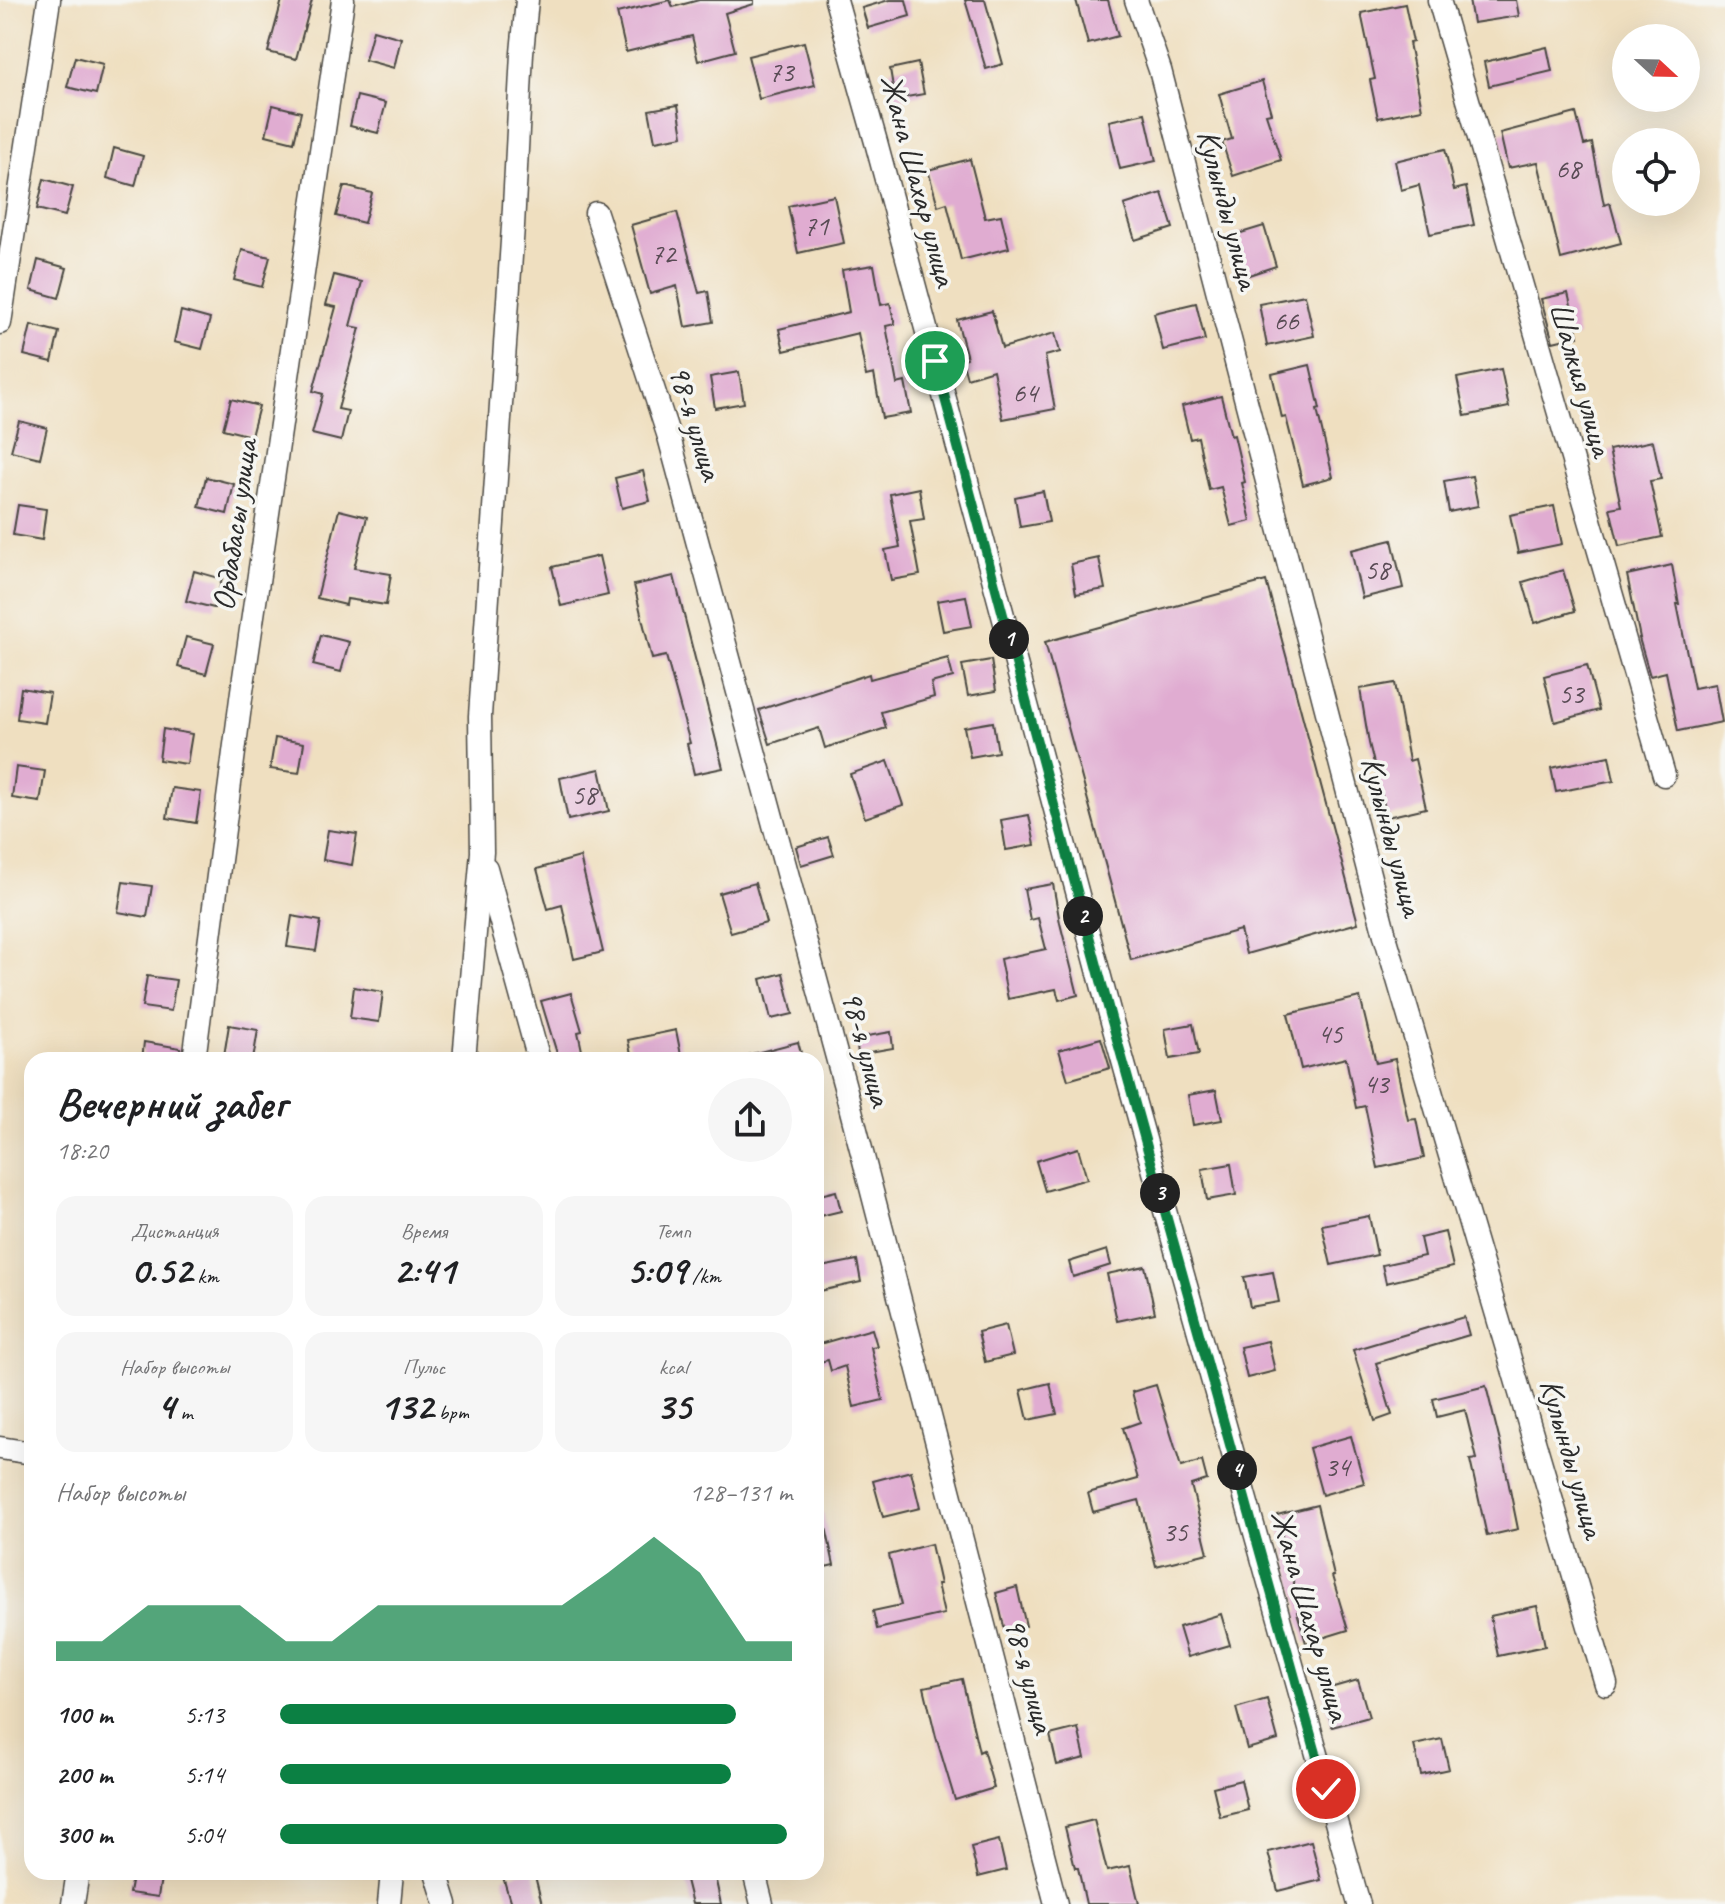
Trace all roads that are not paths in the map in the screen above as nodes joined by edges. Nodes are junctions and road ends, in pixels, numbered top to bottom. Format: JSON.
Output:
{"nodes":[{"id":1,"x":49,"y":0,"type":"edge"},
{"id":2,"x":343,"y":0,"type":"edge"},
{"id":3,"x":527,"y":0,"type":"edge"},
{"id":4,"x":836,"y":0,"type":"edge"},
{"id":5,"x":1136,"y":0,"type":"edge"},
{"id":6,"x":1439,"y":0,"type":"edge"},
{"id":7,"x":596,"y":213,"type":"dead end"},
{"id":8,"x":0,"y":323,"type":"edge"},
{"id":9,"x":1664,"y":775,"type":"dead end"},
{"id":10,"x":482,"y":852,"type":"junction"},
{"id":11,"x":195,"y":1052,"type":"edge"},
{"id":12,"x":465,"y":1052,"type":"edge"},
{"id":13,"x":537,"y":1052,"type":"edge"},
{"id":14,"x":0,"y":1448,"type":"edge"},
{"id":15,"x":24,"y":1452,"type":"edge"},
{"id":16,"x":1606,"y":1684,"type":"dead end"},
{"id":17,"x":77,"y":1880,"type":"edge"},
{"id":18,"x":391,"y":1880,"type":"edge"},
{"id":19,"x":438,"y":1880,"type":"edge"},
{"id":20,"x":756,"y":1880,"type":"edge"},
{"id":21,"x":73,"y":1904,"type":"edge"},
{"id":22,"x":389,"y":1904,"type":"edge"},
{"id":23,"x":446,"y":1904,"type":"edge"},
{"id":24,"x":762,"y":1904,"type":"edge"},
{"id":25,"x":1056,"y":1904,"type":"edge"},
{"id":26,"x":1359,"y":1904,"type":"edge"}],
"edges":[{"from":1,"to":8,"type":"street"},
{"from":2,"to":11,"type":"street","name":"Ордабасы улица"},
{"from":3,"to":10,"type":"street"},
{"from":4,"to":26,"type":"street","name":"Жана Шахар улица"},
{"from":5,"to":16,"type":"street","name":"Кулынды улица"},
{"from":6,"to":9,"type":"street","name":"Шалкия улица"},
{"from":7,"to":25,"type":"street","name":"98-я улица"},
{"from":10,"to":12,"type":"street"},
{"from":10,"to":13,"type":"street"},
{"from":14,"to":15,"type":"street"},
{"from":17,"to":21,"type":"street"},
{"from":18,"to":22,"type":"street"},
{"from":19,"to":23,"type":"street"},
{"from":20,"to":24,"type":"street"}]}
